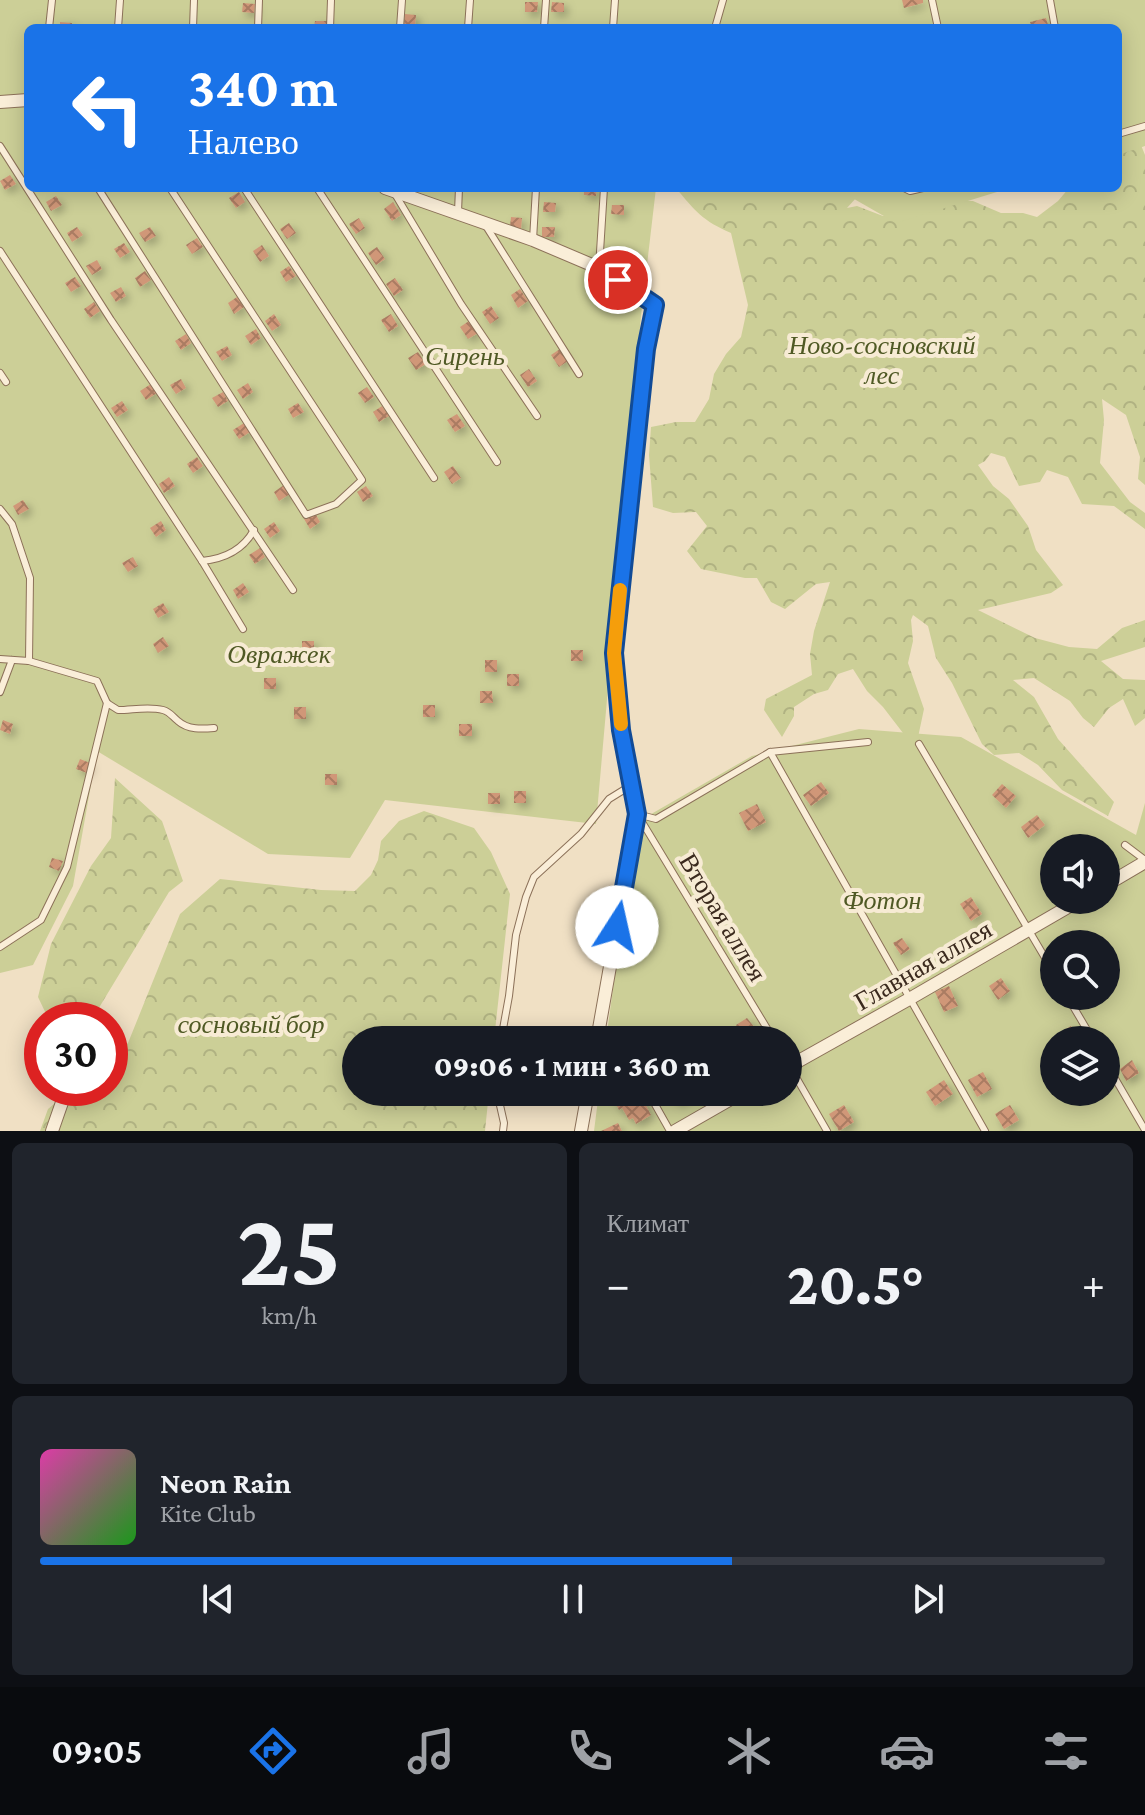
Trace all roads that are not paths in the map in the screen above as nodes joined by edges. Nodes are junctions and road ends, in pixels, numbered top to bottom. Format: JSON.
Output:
{"nodes":[{"id":1,"x":52,"y":0,"type":"edge"},
{"id":2,"x":120,"y":0,"type":"edge"},
{"id":3,"x":194,"y":0,"type":"edge"},
{"id":4,"x":259,"y":0,"type":"edge"},
{"id":5,"x":331,"y":0,"type":"edge"},
{"id":6,"x":402,"y":0,"type":"edge"},
{"id":7,"x":470,"y":0,"type":"edge"},
{"id":8,"x":546,"y":0,"type":"edge"},
{"id":9,"x":615,"y":0,"type":"edge"},
{"id":10,"x":723,"y":0,"type":"edge"},
{"id":11,"x":932,"y":0,"type":"edge"},
{"id":12,"x":1050,"y":0,"type":"edge"},
{"id":13,"x":49,"y":24,"type":"edge"},
{"id":14,"x":118,"y":24,"type":"edge"},
{"id":15,"x":193,"y":24,"type":"edge"},
{"id":16,"x":258,"y":24,"type":"edge"},
{"id":17,"x":330,"y":24,"type":"edge"},
{"id":18,"x":400,"y":24,"type":"edge"},
{"id":19,"x":468,"y":24,"type":"edge"},
{"id":20,"x":544,"y":24,"type":"edge"},
{"id":21,"x":613,"y":24,"type":"edge"},
{"id":22,"x":716,"y":24,"type":"edge"},
{"id":23,"x":937,"y":24,"type":"edge"},
{"id":24,"x":1054,"y":24,"type":"edge"},
{"id":25,"x":24,"y":100,"type":"edge"},
{"id":26,"x":0,"y":102,"type":"edge"},
{"id":27,"x":1145,"y":126,"type":"edge"},
{"id":28,"x":1122,"y":133,"type":"edge"},
{"id":29,"x":0,"y":146,"type":"edge"},
{"id":30,"x":24,"y":184,"type":"edge"},
{"id":31,"x":29,"y":192,"type":"edge"},
{"id":32,"x":101,"y":192,"type":"edge"},
{"id":33,"x":173,"y":192,"type":"edge"},
{"id":34,"x":247,"y":192,"type":"edge"},
{"id":35,"x":320,"y":192,"type":"edge"},
{"id":36,"x":392,"y":192,"type":"edge"},
{"id":37,"x":398,"y":192,"type":"edge"},
{"id":38,"x":459,"y":192,"type":"edge"},
{"id":39,"x":536,"y":192,"type":"edge"},
{"id":40,"x":604,"y":192,"type":"edge"},
{"id":41,"x":458,"y":214,"type":"junction"},
{"id":42,"x":484,"y":223,"type":"junction"},
{"id":43,"x":533,"y":240,"type":"junction"},
{"id":44,"x":0,"y":251,"type":"edge"},
{"id":45,"x":599,"y":268,"type":"junction"},
{"id":46,"x":0,"y":373,"type":"edge"},
{"id":47,"x":579,"y":374,"type":"dead end"},
{"id":48,"x":6,"y":382,"type":"dead end"},
{"id":49,"x":537,"y":416,"type":"dead end"},
{"id":50,"x":497,"y":462,"type":"dead end"},
{"id":51,"x":434,"y":478,"type":"dead end"},
{"id":52,"x":0,"y":509,"type":"edge"},
{"id":53,"x":254,"y":530,"type":"junction"},
{"id":54,"x":202,"y":561,"type":"junction"},
{"id":55,"x":293,"y":590,"type":"dead end"},
{"id":56,"x":243,"y":629,"type":"dead end"},
{"id":57,"x":0,"y":659,"type":"edge"},
{"id":58,"x":12,"y":660,"type":"junction"},
{"id":59,"x":29,"y":661,"type":"junction"},
{"id":60,"x":0,"y":692,"type":"edge"},
{"id":61,"x":107,"y":703,"type":"junction"},
{"id":62,"x":214,"y":728,"type":"dead end"},
{"id":63,"x":868,"y":742,"type":"dead end"},
{"id":64,"x":919,"y":744,"type":"dead end"},
{"id":65,"x":770,"y":752,"type":"junction"},
{"id":66,"x":632,"y":785,"type":"junction"},
{"id":67,"x":637,"y":814,"type":"junction"},
{"id":68,"x":1125,"y":845,"type":"dead end"},
{"id":69,"x":1145,"y":861,"type":"edge"},
{"id":70,"x":1120,"y":876,"type":"edge"},
{"id":71,"x":1055,"y":914,"type":"edge"},
{"id":72,"x":1029,"y":929,"type":"junction"},
{"id":73,"x":0,"y":947,"type":"edge"},
{"id":74,"x":1040,"y":948,"type":"edge"},
{"id":75,"x":911,"y":998,"type":"junction"},
{"id":76,"x":504,"y":1026,"type":"edge"},
{"id":77,"x":599,"y":1026,"type":"edge"},
{"id":78,"x":766,"y":1026,"type":"edge"},
{"id":79,"x":802,"y":1057,"type":"edge"},
{"id":80,"x":1120,"y":1087,"type":"edge"},
{"id":81,"x":802,"y":1089,"type":"edge"},
{"id":82,"x":61,"y":1106,"type":"edge"},
{"id":83,"x":500,"y":1106,"type":"edge"},
{"id":84,"x":585,"y":1106,"type":"edge"},
{"id":85,"x":657,"y":1106,"type":"edge"},
{"id":86,"x":718,"y":1106,"type":"edge"},
{"id":87,"x":1145,"y":1130,"type":"edge"},
{"id":88,"x":52,"y":1131,"type":"edge"},
{"id":89,"x":503,"y":1131,"type":"edge"},
{"id":90,"x":581,"y":1131,"type":"edge"},
{"id":91,"x":672,"y":1131,"type":"edge"},
{"id":92,"x":827,"y":1131,"type":"edge"},
{"id":93,"x":985,"y":1131,"type":"edge"}],
"edges":[{"from":1,"to":13,"type":"lane"},
{"from":2,"to":14,"type":"lane"},
{"from":3,"to":15,"type":"lane"},
{"from":4,"to":16,"type":"lane"},
{"from":5,"to":17,"type":"lane"},
{"from":6,"to":18,"type":"lane"},
{"from":7,"to":19,"type":"lane"},
{"from":8,"to":20,"type":"lane"},
{"from":9,"to":21,"type":"lane"},
{"from":10,"to":22,"type":"lane"},
{"from":11,"to":23,"type":"lane"},
{"from":12,"to":24,"type":"lane"},
{"from":25,"to":26,"type":"street"},
{"from":27,"to":28,"type":"lane"},
{"from":29,"to":30,"type":"lane"},
{"from":31,"to":53,"type":"lane"},
{"from":32,"to":33,"type":"lane"},
{"from":34,"to":51,"type":"lane"},
{"from":35,"to":50,"type":"lane"},
{"from":36,"to":49,"type":"lane"},
{"from":37,"to":41,"type":"street"},
{"from":38,"to":41,"type":"lane"},
{"from":39,"to":43,"type":"lane"},
{"from":40,"to":45,"type":"lane"},
{"from":41,"to":42,"type":"street"},
{"from":42,"to":43,"type":"street"},
{"from":42,"to":47,"type":"lane"},
{"from":43,"to":45,"type":"street"},
{"from":44,"to":54,"type":"lane"},
{"from":45,"to":66,"type":"street"},
{"from":46,"to":48,"type":"lane"},
{"from":52,"to":59,"type":"lane"},
{"from":53,"to":54,"type":"lane"},
{"from":53,"to":55,"type":"lane"},
{"from":54,"to":56,"type":"lane"},
{"from":57,"to":58,"type":"lane"},
{"from":58,"to":59,"type":"lane"},
{"from":58,"to":60,"type":"lane"},
{"from":59,"to":61,"type":"lane"},
{"from":61,"to":62,"type":"lane"},
{"from":61,"to":73,"type":"lane"},
{"from":63,"to":65,"type":"lane"},
{"from":64,"to":72,"type":"lane"},
{"from":65,"to":67,"type":"lane"},
{"from":65,"to":75,"type":"lane"},
{"from":66,"to":67,"type":"street"},
{"from":66,"to":76,"type":"lane"},
{"from":67,"to":77,"type":"street"},
{"from":67,"to":78,"type":"lane","name":"Вторая аллея"},
{"from":68,"to":69,"type":"lane"},
{"from":69,"to":70,"type":"street"},
{"from":71,"to":72,"type":"street","name":"Главная аллея"},
{"from":72,"to":74,"type":"lane"},
{"from":72,"to":75,"type":"street","name":"Главная аллея"},
{"from":75,"to":79,"type":"street","name":"Главная аллея"},
{"from":75,"to":93,"type":"lane"},
{"from":80,"to":87,"type":"lane"},
{"from":81,"to":92,"type":"lane"},
{"from":82,"to":88,"type":"street"},
{"from":83,"to":89,"type":"lane"},
{"from":84,"to":90,"type":"street"},
{"from":85,"to":91,"type":"lane"},
{"from":86,"to":91,"type":"street"}]}
